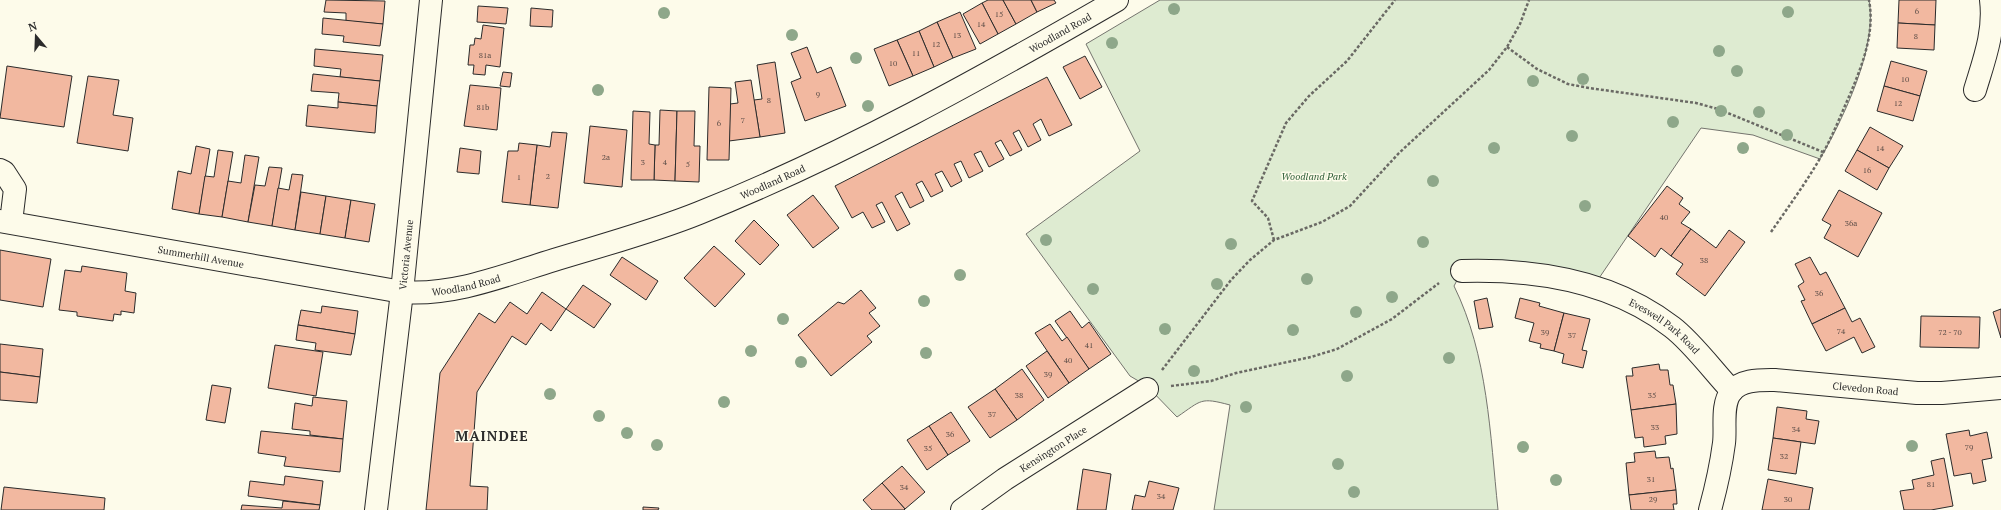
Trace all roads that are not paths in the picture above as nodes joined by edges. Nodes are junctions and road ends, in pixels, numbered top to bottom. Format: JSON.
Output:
{"nodes":[{"id":1,"x":431,"y":0,"type":"edge"},
{"id":2,"x":1117,"y":0,"type":"edge"},
{"id":3,"x":1991,"y":0,"type":"edge"},
{"id":4,"x":1975,"y":90,"type":"dead end"},
{"id":5,"x":0,"y":170,"type":"edge"},
{"id":6,"x":5,"y":221,"type":"edge"},
{"id":7,"x":1462,"y":271,"type":"road end"},
{"id":8,"x":402,"y":292,"type":"junction"},
{"id":9,"x":2001,"y":388,"type":"edge"},
{"id":10,"x":1147,"y":389,"type":"road end"},
{"id":11,"x":1732,"y":391,"type":"junction"},
{"id":12,"x":376,"y":510,"type":"edge"},
{"id":13,"x":962,"y":510,"type":"edge"},
{"id":14,"x":1710,"y":510,"type":"edge"}],
"edges":[{"from":1,"to":8,"type":"street","name":"Victoria Avenue"},
{"from":2,"to":8,"type":"street","name":"Woodland Road"},
{"from":3,"to":4,"type":"street"},
{"from":5,"to":6,"type":"street"},
{"from":6,"to":8,"type":"street","name":"Summerhill Avenue"},
{"from":7,"to":11,"type":"street","name":"Eveswell Park Road"},
{"from":8,"to":12,"type":"street","name":"Victoria Avenue"},
{"from":9,"to":11,"type":"street","name":"Clevedon Road"},
{"from":10,"to":13,"type":"street","name":"Kensington Place"},
{"from":11,"to":14,"type":"street"}]}
